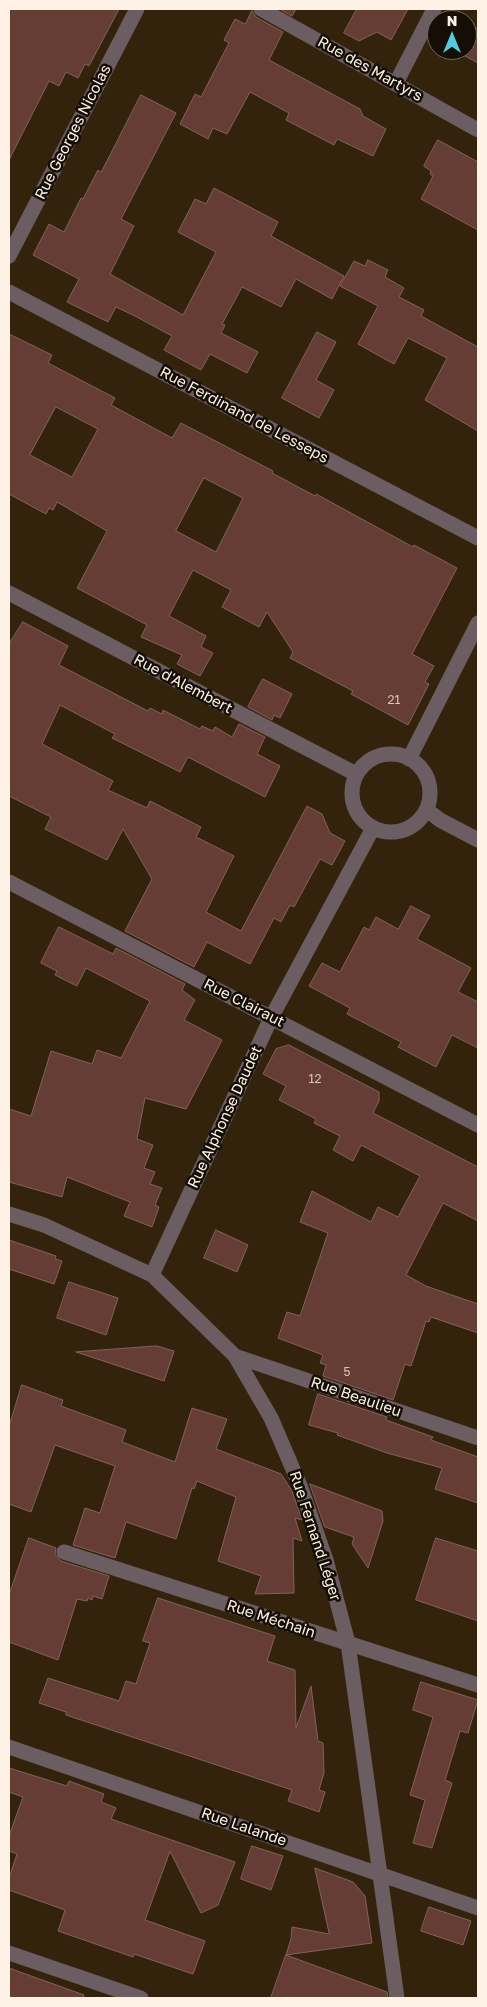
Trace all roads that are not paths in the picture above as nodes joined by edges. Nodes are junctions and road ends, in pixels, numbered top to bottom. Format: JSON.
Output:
{"nodes":[{"id":1,"x":137,"y":9,"type":"edge"},
{"id":2,"x":261,"y":9,"type":"edge"},
{"id":3,"x":434,"y":9,"type":"edge"},
{"id":4,"x":396,"y":83,"type":"junction"},
{"id":5,"x":478,"y":130,"type":"edge"},
{"id":6,"x":9,"y":256,"type":"edge"},
{"id":7,"x":9,"y":292,"type":"edge"},
{"id":8,"x":478,"y":538,"type":"edge"},
{"id":9,"x":9,"y":593,"type":"edge"},
{"id":10,"x":478,"y":623,"type":"edge"},
{"id":11,"x":409,"y":759,"type":"junction"},
{"id":12,"x":356,"y":774,"type":"junction"},
{"id":13,"x":426,"y":810,"type":"junction"},
{"id":14,"x":373,"y":828,"type":"junction"},
{"id":15,"x":478,"y":840,"type":"edge"},
{"id":16,"x":9,"y":882,"type":"edge"},
{"id":17,"x":271,"y":1018,"type":"junction"},
{"id":18,"x":478,"y":1126,"type":"edge"},
{"id":19,"x":9,"y":1214,"type":"edge"},
{"id":20,"x":152,"y":1276,"type":"junction"},
{"id":21,"x":234,"y":1356,"type":"junction"},
{"id":22,"x":478,"y":1438,"type":"edge"},
{"id":23,"x":64,"y":1552,"type":"dead end"},
{"id":24,"x":348,"y":1644,"type":"junction"},
{"id":25,"x":478,"y":1685,"type":"edge"},
{"id":26,"x":9,"y":1747,"type":"edge"},
{"id":27,"x":379,"y":1874,"type":"junction"},
{"id":28,"x":478,"y":1908,"type":"edge"},
{"id":29,"x":9,"y":1953,"type":"edge"},
{"id":30,"x":141,"y":1998,"type":"edge"},
{"id":31,"x":397,"y":1998,"type":"edge"}],
"edges":[{"from":1,"to":6,"type":"street","name":"Rue Georges Nicolas"},
{"from":2,"to":4,"type":"street","name":"Rue des Martyrs"},
{"from":3,"to":4,"type":"street"},
{"from":4,"to":5,"type":"street","name":"Rue des Martyrs"},
{"from":7,"to":8,"type":"street","name":"Rue Ferdinand de Lesseps"},
{"from":9,"to":12,"type":"street","name":"Rue d'Alembert"},
{"from":10,"to":11,"type":"street"},
{"from":11,"to":12,"type":"street"},
{"from":11,"to":13,"type":"street"},
{"from":12,"to":14,"type":"street"},
{"from":13,"to":14,"type":"street"},
{"from":13,"to":15,"type":"street"},
{"from":14,"to":17,"type":"street","name":"Rue Alphonse Daudet"},
{"from":16,"to":17,"type":"street","name":"Rue Clairaut"},
{"from":17,"to":18,"type":"street","name":"Rue Clairaut"},
{"from":17,"to":20,"type":"street","name":"Rue Alphonse Daudet"},
{"from":19,"to":20,"type":"street","name":"Rue Fernand Léger"},
{"from":20,"to":21,"type":"street","name":"Rue Fernand Léger"},
{"from":21,"to":22,"type":"street","name":"Rue Beaulieu"},
{"from":21,"to":24,"type":"street","name":"Rue Fernand Léger"},
{"from":23,"to":24,"type":"street","name":"Rue Méchain"},
{"from":24,"to":25,"type":"street","name":"Rue Méchain"},
{"from":24,"to":27,"type":"street","name":"Rue Fernand Léger"},
{"from":26,"to":27,"type":"street","name":"Rue Lalande"},
{"from":27,"to":28,"type":"street","name":"Rue Lalande"},
{"from":27,"to":31,"type":"street","name":"Rue Fernand Léger"},
{"from":29,"to":30,"type":"street"}]}
